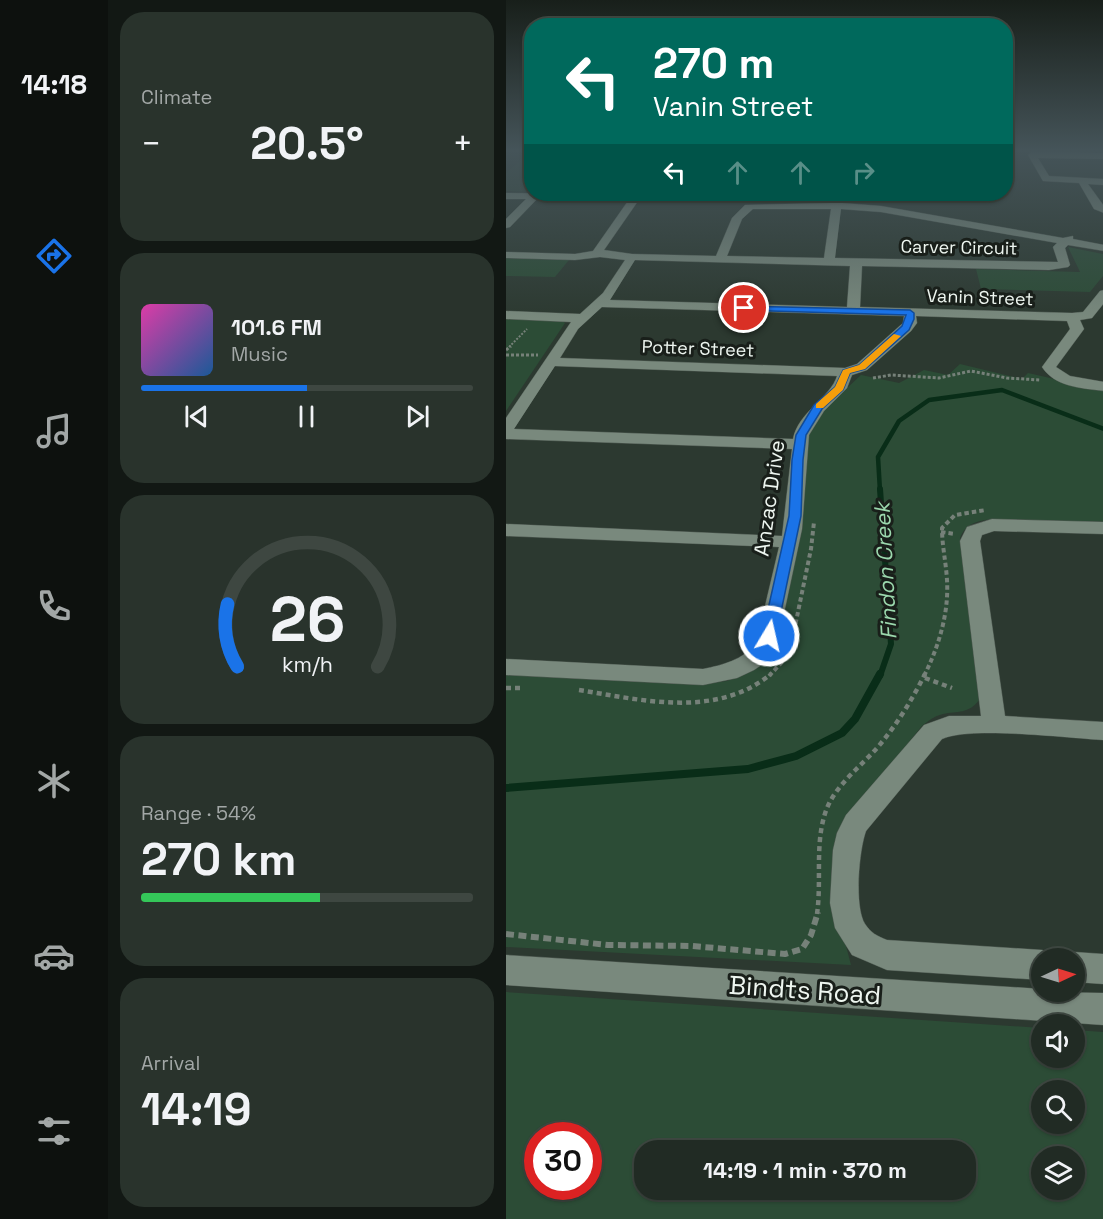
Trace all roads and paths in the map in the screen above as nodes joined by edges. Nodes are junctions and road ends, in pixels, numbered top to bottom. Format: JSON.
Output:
{"nodes":[{"id":1,"x":837,"y":205,"type":"edge"},
{"id":2,"x":524,"y":206,"type":"edge"},
{"id":3,"x":629,"y":206,"type":"edge"},
{"id":4,"x":741,"y":206,"type":"edge"},
{"id":5,"x":847,"y":206,"type":"edge"},
{"id":6,"x":508,"y":220,"type":"edge"},
{"id":7,"x":1067,"y":239,"type":"junction"},
{"id":8,"x":1103,"y":246,"type":"edge"},
{"id":9,"x":600,"y":254,"type":"junction"},
{"id":10,"x":506,"y":255,"type":"edge"},
{"id":11,"x":632,"y":257,"type":"junction"},
{"id":12,"x":720,"y":259,"type":"junction"},
{"id":13,"x":829,"y":262,"type":"junction"},
{"id":14,"x":856,"y":262,"type":"junction"},
{"id":15,"x":1103,"y":294,"type":"edge"},
{"id":16,"x":599,"y":303,"type":"junction"},
{"id":17,"x":852,"y":311,"type":"junction"},
{"id":18,"x":910,"y":313,"type":"junction"},
{"id":19,"x":506,"y":315,"type":"edge"},
{"id":20,"x":537,"y":316,"type":"junction"},
{"id":21,"x":1072,"y":317,"type":"junction"},
{"id":22,"x":580,"y":318,"type":"junction"},
{"id":23,"x":506,"y":350,"type":"edge"},
{"id":24,"x":506,"y":355,"type":"edge"},
{"id":25,"x":552,"y":359,"type":"junction"},
{"id":26,"x":884,"y":371,"type":"dead end"},
{"id":27,"x":846,"y":372,"type":"junction"},
{"id":28,"x":891,"y":375,"type":"dead end"},
{"id":29,"x":1103,"y":387,"type":"edge"},
{"id":30,"x":506,"y":432,"type":"edge"},
{"id":31,"x":799,"y":444,"type":"junction"},
{"id":32,"x":990,"y":510,"type":"dead end"},
{"id":33,"x":1103,"y":528,"type":"edge"},
{"id":34,"x":506,"y":530,"type":"edge"},
{"id":35,"x":790,"y":542,"type":"junction"},
{"id":36,"x":506,"y":667,"type":"edge"},
{"id":37,"x":925,"y":678,"type":"junction"},
{"id":38,"x":952,"y":688,"type":"dead end"},
{"id":39,"x":994,"y":725,"type":"junction"},
{"id":40,"x":1103,"y":731,"type":"edge"},
{"id":41,"x":506,"y":934,"type":"edge"},
{"id":42,"x":1031,"y":964,"type":"edge"},
{"id":43,"x":1085,"y":968,"type":"edge"},
{"id":44,"x":1103,"y":969,"type":"edge"},
{"id":45,"x":506,"y":970,"type":"edge"},
{"id":46,"x":1103,"y":1009,"type":"edge"}],
"edges":[{"from":1,"to":13,"type":"street"},
{"from":2,"to":6,"type":"street"},
{"from":3,"to":9,"type":"street"},
{"from":4,"to":12,"type":"street"},
{"from":5,"to":7,"type":"street"},
{"from":7,"to":8,"type":"street"},
{"from":7,"to":14,"type":"street","name":"Carver Circuit"},
{"from":9,"to":10,"type":"street","name":"Carver Circuit"},
{"from":9,"to":11,"type":"street","name":"Carver Circuit"},
{"from":11,"to":12,"type":"street","name":"Carver Circuit"},
{"from":11,"to":16,"type":"street"},
{"from":12,"to":13,"type":"street","name":"Carver Circuit"},
{"from":13,"to":14,"type":"street","name":"Carver Circuit"},
{"from":14,"to":17,"type":"street"},
{"from":15,"to":21,"type":"street"},
{"from":16,"to":17,"type":"street","name":"Vanin Street"},
{"from":16,"to":22,"type":"street"},
{"from":17,"to":18,"type":"street","name":"Vanin Street"},
{"from":18,"to":21,"type":"street","name":"Vanin Street"},
{"from":18,"to":27,"type":"street"},
{"from":19,"to":20,"type":"street"},
{"from":20,"to":22,"type":"street"},
{"from":20,"to":23,"type":"path"},
{"from":21,"to":29,"type":"street"},
{"from":22,"to":25,"type":"street"},
{"from":24,"to":25,"type":"path"},
{"from":25,"to":27,"type":"street","name":"Potter Street"},
{"from":25,"to":30,"type":"street"},
{"from":26,"to":28,"type":"path"},
{"from":27,"to":31,"type":"street","name":"Anzac Drive"},
{"from":30,"to":31,"type":"street"},
{"from":31,"to":35,"type":"street","name":"Anzac Drive"},
{"from":32,"to":37,"type":"path"},
{"from":33,"to":39,"type":"street"},
{"from":34,"to":35,"type":"street"},
{"from":35,"to":36,"type":"street","name":"Anzac Drive"},
{"from":37,"to":38,"type":"path"},
{"from":37,"to":41,"type":"path"},
{"from":39,"to":40,"type":"street"},
{"from":39,"to":42,"type":"street"},
{"from":43,"to":44,"type":"street"},
{"from":45,"to":46,"type":"street","name":"Bindts Road"}]}
